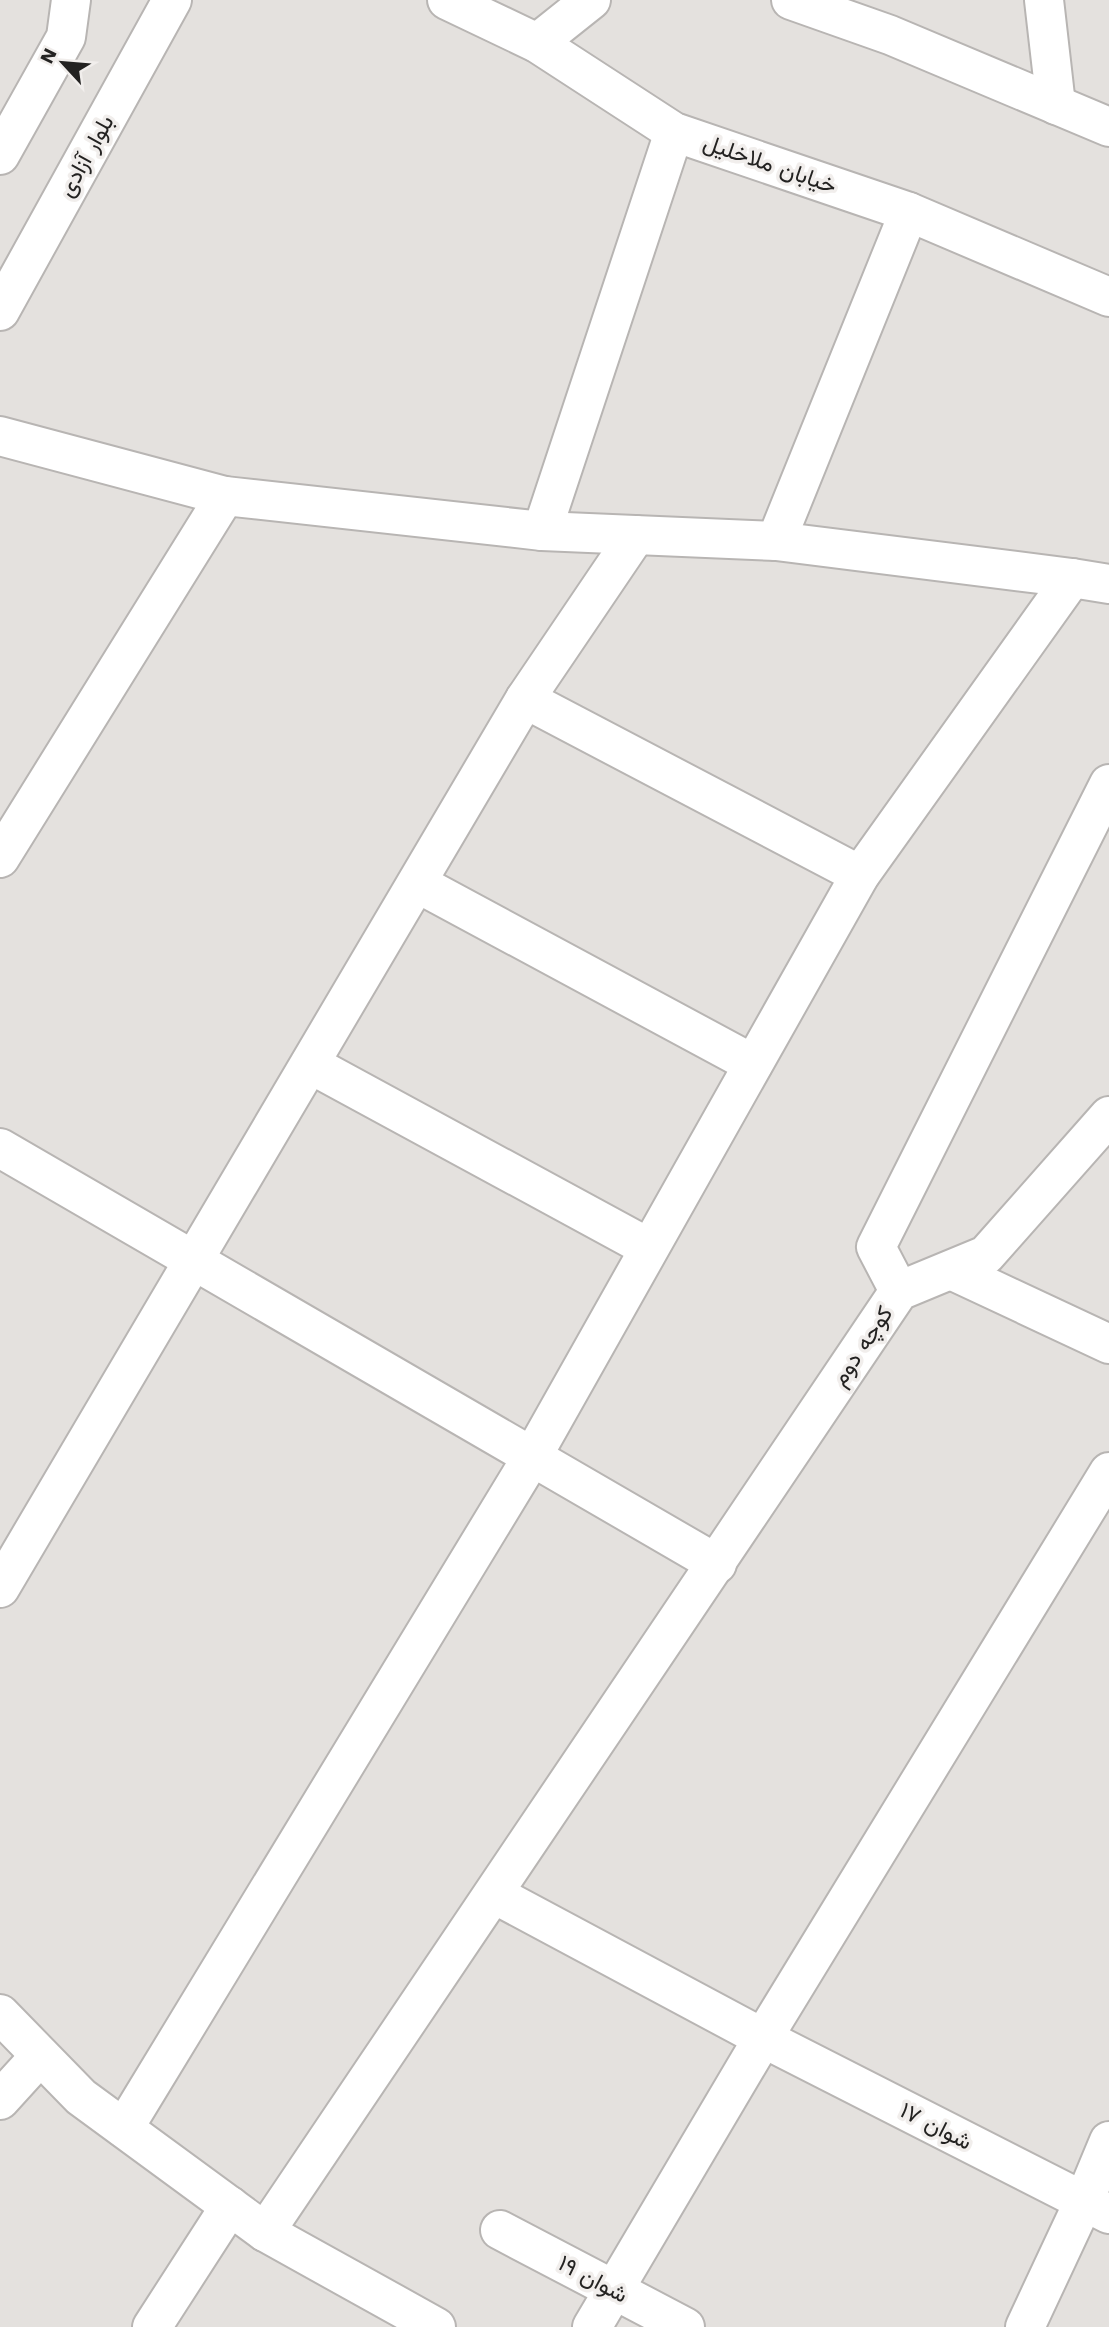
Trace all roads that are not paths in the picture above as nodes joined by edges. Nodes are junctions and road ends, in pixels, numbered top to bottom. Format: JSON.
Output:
{"nodes":[{"id":1,"x":71,"y":0,"type":"edge"},
{"id":2,"x":172,"y":0,"type":"edge"},
{"id":3,"x":447,"y":0,"type":"edge"},
{"id":4,"x":591,"y":0,"type":"edge"},
{"id":5,"x":791,"y":0,"type":"edge"},
{"id":6,"x":1044,"y":0,"type":"edge"},
{"id":7,"x":537,"y":43,"type":"junction"},
{"id":8,"x":1056,"y":105,"type":"junction"},
{"id":9,"x":1109,"y":127,"type":"edge"},
{"id":10,"x":674,"y":132,"type":"junction"},
{"id":11,"x":0,"y":155,"type":"edge"},
{"id":12,"x":909,"y":212,"type":"junction"},
{"id":13,"x":1109,"y":297,"type":"edge"},
{"id":14,"x":0,"y":311,"type":"edge"},
{"id":15,"x":0,"y":436,"type":"edge"},
{"id":16,"x":225,"y":496,"type":"junction"},
{"id":17,"x":542,"y":531,"type":"junction"},
{"id":18,"x":636,"y":535,"type":"junction"},
{"id":19,"x":776,"y":541,"type":"junction"},
{"id":20,"x":1072,"y":578,"type":"junction"},
{"id":21,"x":1109,"y":584,"type":"edge"},
{"id":22,"x":525,"y":699,"type":"junction"},
{"id":23,"x":1109,"y":784,"type":"edge"},
{"id":24,"x":0,"y":858,"type":"edge"},
{"id":25,"x":860,"y":875,"type":"junction"},
{"id":26,"x":417,"y":883,"type":"junction"},
{"id":27,"x":310,"y":1064,"type":"junction"},
{"id":28,"x":753,"y":1064,"type":"junction"},
{"id":29,"x":1109,"y":1116,"type":"edge"},
{"id":30,"x":0,"y":1148,"type":"edge"},
{"id":31,"x":649,"y":1248,"type":"junction"},
{"id":32,"x":194,"y":1260,"type":"junction"},
{"id":33,"x":951,"y":1270,"type":"junction"},
{"id":34,"x":899,"y":1291,"type":"junction"},
{"id":35,"x":1105,"y":1335,"type":"edge"},
{"id":36,"x":532,"y":1457,"type":"junction"},
{"id":37,"x":1109,"y":1472,"type":"edge"},
{"id":38,"x":717,"y":1564,"type":"junction"},
{"id":39,"x":0,"y":1588,"type":"edge"},
{"id":40,"x":494,"y":1894,"type":"junction"},
{"id":41,"x":0,"y":2014,"type":"edge"},
{"id":42,"x":763,"y":2038,"type":"junction"},
{"id":43,"x":40,"y":2056,"type":"junction"},
{"id":44,"x":0,"y":2099,"type":"edge"},
{"id":45,"x":124,"y":2129,"type":"junction"},
{"id":46,"x":1109,"y":2141,"type":"edge"},
{"id":47,"x":230,"y":2206,"type":"junction"},
{"id":48,"x":1096,"y":2207,"type":"edge"},
{"id":49,"x":500,"y":2230,"type":"dead end"},
{"id":50,"x":265,"y":2232,"type":"junction"},
{"id":51,"x":614,"y":2291,"type":"junction"},
{"id":52,"x":152,"y":2327,"type":"edge"},
{"id":53,"x":436,"y":2327,"type":"edge"},
{"id":54,"x":592,"y":2327,"type":"edge"},
{"id":55,"x":685,"y":2327,"type":"edge"},
{"id":56,"x":1026,"y":2327,"type":"edge"}],
"edges":[{"from":1,"to":11,"type":"street"},
{"from":2,"to":14,"type":"street","name":"بلوار آزادی"},
{"from":3,"to":7,"type":"street","name":"خیابان ملاخلیل"},
{"from":4,"to":7,"type":"street"},
{"from":5,"to":8,"type":"street"},
{"from":6,"to":8,"type":"street"},
{"from":7,"to":10,"type":"street","name":"خیابان ملاخلیل"},
{"from":8,"to":9,"type":"street"},
{"from":10,"to":12,"type":"street","name":"خیابان ملاخلیل"},
{"from":10,"to":17,"type":"street"},
{"from":12,"to":13,"type":"street","name":"خیابان ملاخلیل"},
{"from":12,"to":19,"type":"street"},
{"from":15,"to":16,"type":"street"},
{"from":16,"to":17,"type":"street"},
{"from":16,"to":24,"type":"street"},
{"from":17,"to":18,"type":"street"},
{"from":18,"to":19,"type":"street"},
{"from":18,"to":22,"type":"street"},
{"from":19,"to":20,"type":"street"},
{"from":20,"to":21,"type":"street"},
{"from":20,"to":25,"type":"street"},
{"from":22,"to":25,"type":"street"},
{"from":22,"to":26,"type":"street"},
{"from":23,"to":34,"type":"street"},
{"from":25,"to":28,"type":"street"},
{"from":26,"to":27,"type":"street"},
{"from":26,"to":28,"type":"street"},
{"from":27,"to":31,"type":"street"},
{"from":27,"to":32,"type":"street"},
{"from":28,"to":31,"type":"street"},
{"from":29,"to":33,"type":"street","name":"کوچه دوم"},
{"from":30,"to":32,"type":"street"},
{"from":31,"to":36,"type":"street"},
{"from":32,"to":36,"type":"street"},
{"from":32,"to":39,"type":"street"},
{"from":33,"to":34,"type":"street","name":"کوچه دوم"},
{"from":33,"to":35,"type":"street"},
{"from":34,"to":38,"type":"street","name":"کوچه دوم"},
{"from":36,"to":38,"type":"street"},
{"from":36,"to":45,"type":"street"},
{"from":37,"to":42,"type":"street"},
{"from":38,"to":40,"type":"street","name":"کوچه دوم"},
{"from":40,"to":42,"type":"street","name":"شوان ۱۷"},
{"from":40,"to":50,"type":"street","name":"کوچه دوم"},
{"from":41,"to":43,"type":"street"},
{"from":42,"to":48,"type":"street","name":"شوان ۱۷"},
{"from":42,"to":51,"type":"street"},
{"from":43,"to":44,"type":"street"},
{"from":43,"to":45,"type":"street"},
{"from":45,"to":47,"type":"street"},
{"from":46,"to":48,"type":"street"},
{"from":47,"to":50,"type":"street"},
{"from":47,"to":52,"type":"street"},
{"from":48,"to":56,"type":"street"},
{"from":49,"to":51,"type":"street","name":"شوان ۱۹"},
{"from":50,"to":53,"type":"street"},
{"from":51,"to":54,"type":"street"},
{"from":51,"to":55,"type":"street","name":"شوان ۱۹"}]}
